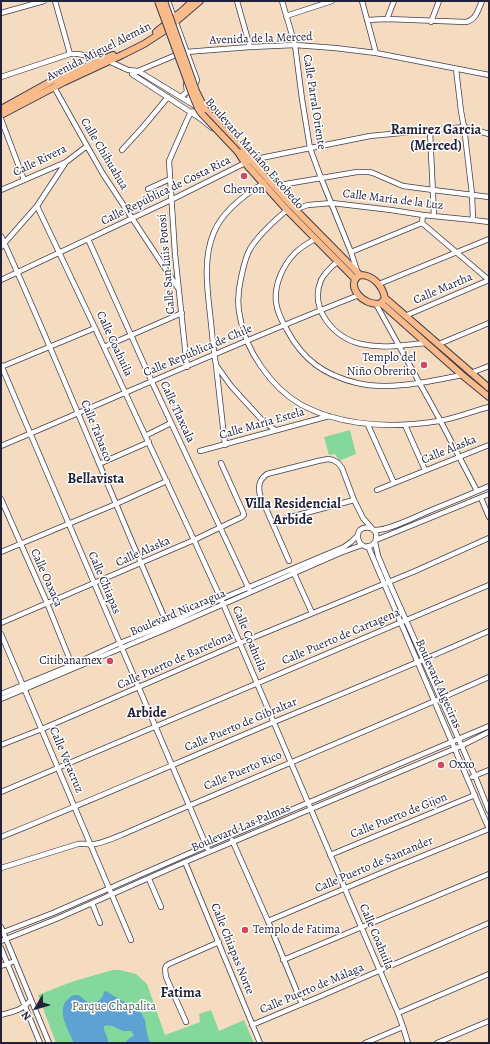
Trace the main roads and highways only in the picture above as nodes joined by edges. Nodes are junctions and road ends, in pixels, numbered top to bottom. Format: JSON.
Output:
{"nodes":[{"id":1,"x":158,"y":1,"type":"edge"},
{"id":2,"x":164,"y":1,"type":"edge"},
{"id":3,"x":193,"y":1,"type":"edge"},
{"id":4,"x":200,"y":1,"type":"edge"},
{"id":5,"x":175,"y":20,"type":"junction"},
{"id":6,"x":106,"y":60,"type":"junction"},
{"id":7,"x":1,"y":109,"type":"edge"},
{"id":8,"x":1,"y":115,"type":"edge"},
{"id":9,"x":248,"y":162,"type":"junction"},
{"id":10,"x":358,"y":276,"type":"junction"},
{"id":11,"x":380,"y":302,"type":"junction"},
{"id":12,"x":489,"y":388,"type":"edge"},
{"id":13,"x":489,"y":397,"type":"edge"}],
"edges":[{"from":1,"to":9,"type":"main road","name":"Boulevard Mariano Escobedo","bridge":true},
{"from":2,"to":9,"type":"main road","name":"Boulevard Mariano Escobedo","bridge":true},
{"from":3,"to":5,"type":"main road","name":"Avenida Miguel Alemán"},
{"from":4,"to":5,"type":"main road","name":"Avenida Miguel Alemán"},
{"from":5,"to":6,"type":"main road","name":"Avenida Miguel Alemán"},
{"from":6,"to":7,"type":"main road","name":"Avenida Miguel Alemán"},
{"from":6,"to":8,"type":"main road","name":"Avenida Miguel Alemán"},
{"from":9,"to":10,"type":"main road","name":"Boulevard Mariano Escobedo"},
{"from":9,"to":10,"type":"main road","name":"Boulevard Mariano Escobedo"},
{"from":10,"to":11,"type":"main road"},
{"from":10,"to":11,"type":"main road"},
{"from":11,"to":12,"type":"main road"},
{"from":11,"to":13,"type":"main road"}]}
